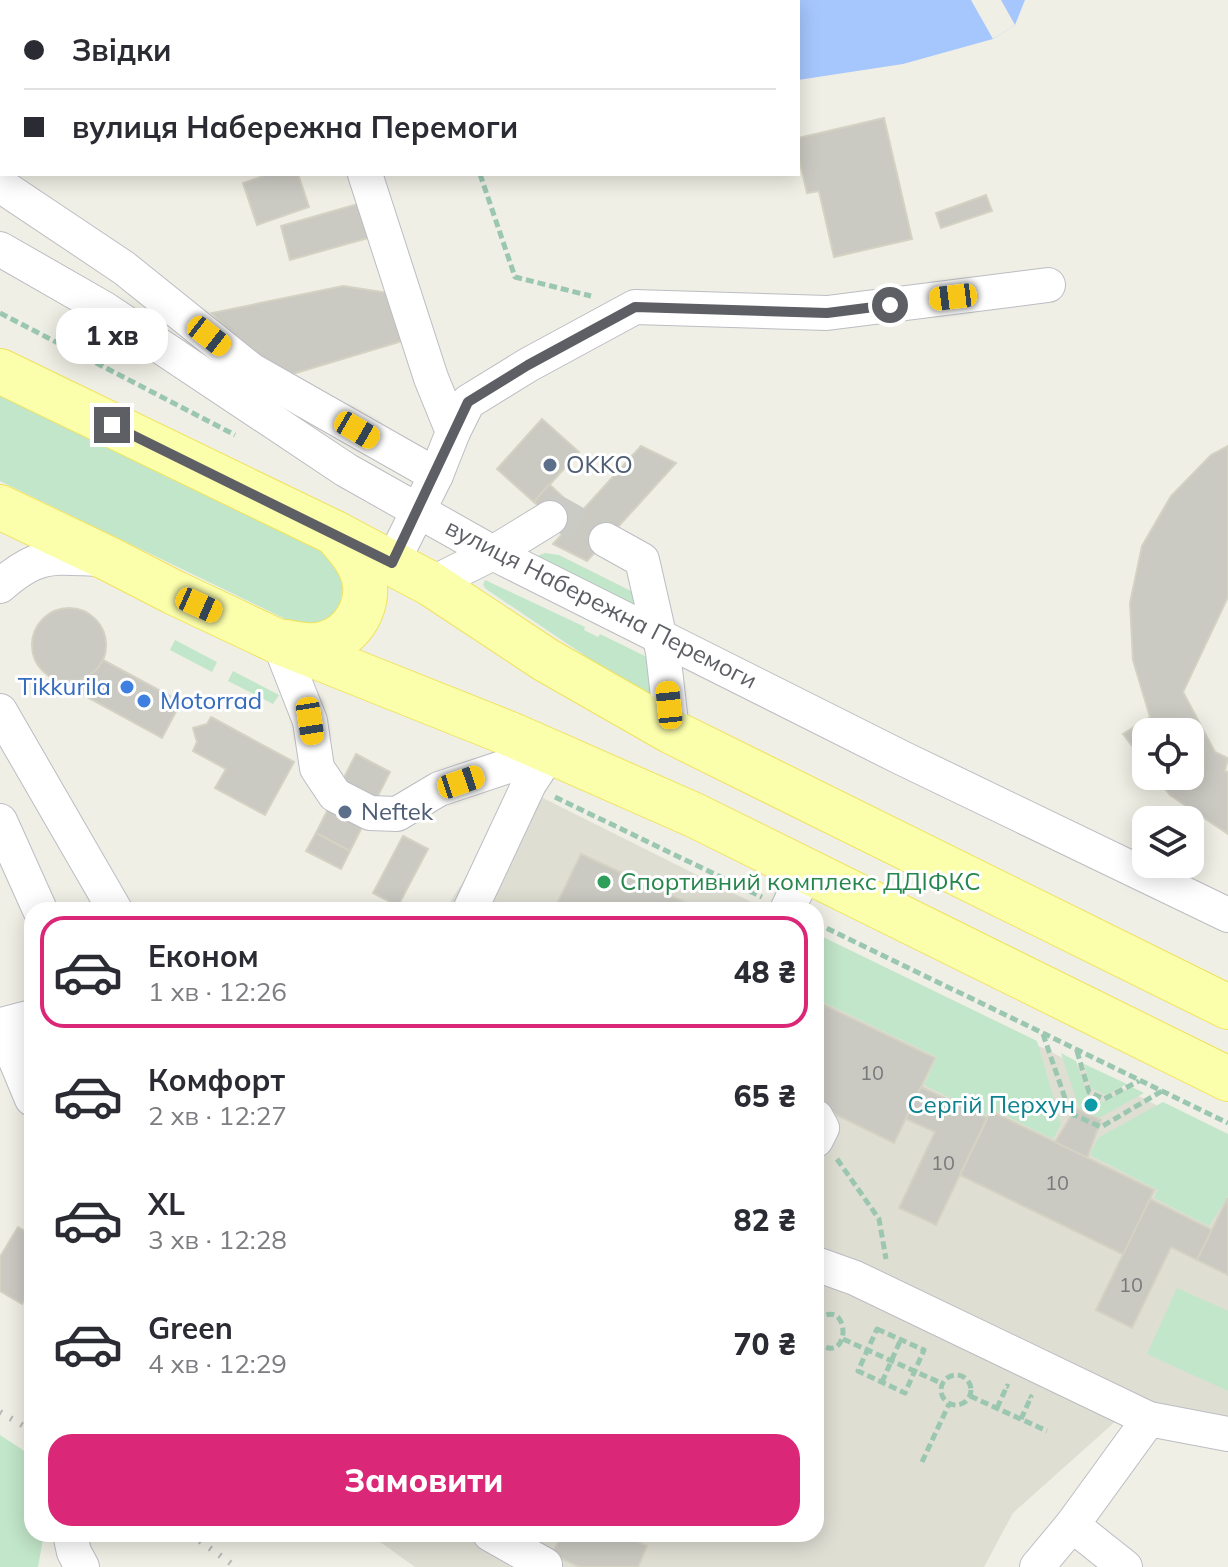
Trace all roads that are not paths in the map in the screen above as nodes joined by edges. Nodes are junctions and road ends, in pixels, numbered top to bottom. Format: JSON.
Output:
{"nodes":[{"id":1,"x":366,"y":176,"type":"edge"},
{"id":2,"x":0,"y":185,"type":"edge"},
{"id":3,"x":0,"y":249,"type":"edge"},
{"id":4,"x":1048,"y":285,"type":"dead end"},
{"id":5,"x":0,"y":371,"type":"edge"},
{"id":6,"x":453,"y":432,"type":"junction"},
{"id":7,"x":436,"y":475,"type":"junction"},
{"id":8,"x":0,"y":507,"type":"edge"},
{"id":9,"x":419,"y":509,"type":"junction"},
{"id":10,"x":550,"y":518,"type":"dead end"},
{"id":11,"x":335,"y":533,"type":"junction"},
{"id":12,"x":606,"y":540,"type":"tunnel mouth"},
{"id":13,"x":493,"y":553,"type":"junction"},
{"id":14,"x":109,"y":559,"type":"junction"},
{"id":15,"x":392,"y":563,"type":"junction"},
{"id":16,"x":431,"y":584,"type":"junction"},
{"id":17,"x":0,"y":586,"type":"edge"},
{"id":18,"x":658,"y":634,"type":"junction"},
{"id":19,"x":279,"y":642,"type":"junction"},
{"id":20,"x":0,"y":711,"type":"edge"},
{"id":21,"x":672,"y":732,"type":"junction"},
{"id":22,"x":540,"y":768,"type":"junction"},
{"id":23,"x":0,"y":821,"type":"edge"},
{"id":24,"x":793,"y":897,"type":"edge"},
{"id":25,"x":36,"y":902,"type":"edge"},
{"id":26,"x":110,"y":902,"type":"edge"},
{"id":27,"x":474,"y":902,"type":"edge"},
{"id":28,"x":824,"y":910,"type":"edge"},
{"id":29,"x":1228,"y":915,"type":"edge"},
{"id":30,"x":1228,"y":1007,"type":"edge"},
{"id":31,"x":24,"y":1019,"type":"edge"},
{"id":32,"x":1228,"y":1079,"type":"edge"},
{"id":33,"x":24,"y":1080,"type":"edge"},
{"id":34,"x":824,"y":1267,"type":"edge"},
{"id":35,"x":1149,"y":1419,"type":"junction"},
{"id":36,"x":1228,"y":1434,"type":"edge"},
{"id":37,"x":1072,"y":1525,"type":"junction"},
{"id":38,"x":72,"y":1542,"type":"edge"},
{"id":39,"x":504,"y":1542,"type":"edge"},
{"id":40,"x":545,"y":1565,"type":"dead end"},
{"id":41,"x":82,"y":1567,"type":"edge"},
{"id":42,"x":1037,"y":1567,"type":"edge"},
{"id":43,"x":1125,"y":1567,"type":"edge"}],
"edges":[{"from":1,"to":6,"type":"street"},
{"from":2,"to":7,"type":"street"},
{"from":3,"to":9,"type":"street","name":"вулиця Набережна Перемоги"},
{"from":4,"to":6,"type":"street"},
{"from":5,"to":11,"type":"main road"},
{"from":6,"to":7,"type":"street"},
{"from":7,"to":9,"type":"street"},
{"from":8,"to":14,"type":"main road"},
{"from":9,"to":13,"type":"street","name":"вулиця Набережна Перемоги"},
{"from":9,"to":15,"type":"street"},
{"from":10,"to":13,"type":"street"},
{"from":11,"to":15,"type":"main road"},
{"from":11,"to":19,"type":"main road"},
{"from":12,"to":18,"type":"street"},
{"from":13,"to":16,"type":"street"},
{"from":13,"to":18,"type":"street","name":"вулиця Набережна Перемоги"},
{"from":14,"to":17,"type":"street"},
{"from":14,"to":19,"type":"main road"},
{"from":15,"to":16,"type":"main road"},
{"from":16,"to":21,"type":"main road"},
{"from":18,"to":21,"type":"street"},
{"from":18,"to":29,"type":"street","name":"вулиця Набережна Перемоги"},
{"from":19,"to":22,"type":"main road"},
{"from":19,"to":22,"type":"street"},
{"from":20,"to":26,"type":"street"},
{"from":21,"to":30,"type":"main road"},
{"from":22,"to":24,"type":"main road"},
{"from":22,"to":27,"type":"street"},
{"from":23,"to":25,"type":"street"},
{"from":28,"to":32,"type":"main road"},
{"from":31,"to":33,"type":"street"},
{"from":34,"to":35,"type":"street"},
{"from":35,"to":36,"type":"street"},
{"from":35,"to":37,"type":"street"},
{"from":37,"to":42,"type":"street"},
{"from":37,"to":43,"type":"street"},
{"from":38,"to":41,"type":"street"},
{"from":39,"to":40,"type":"street"}]}
